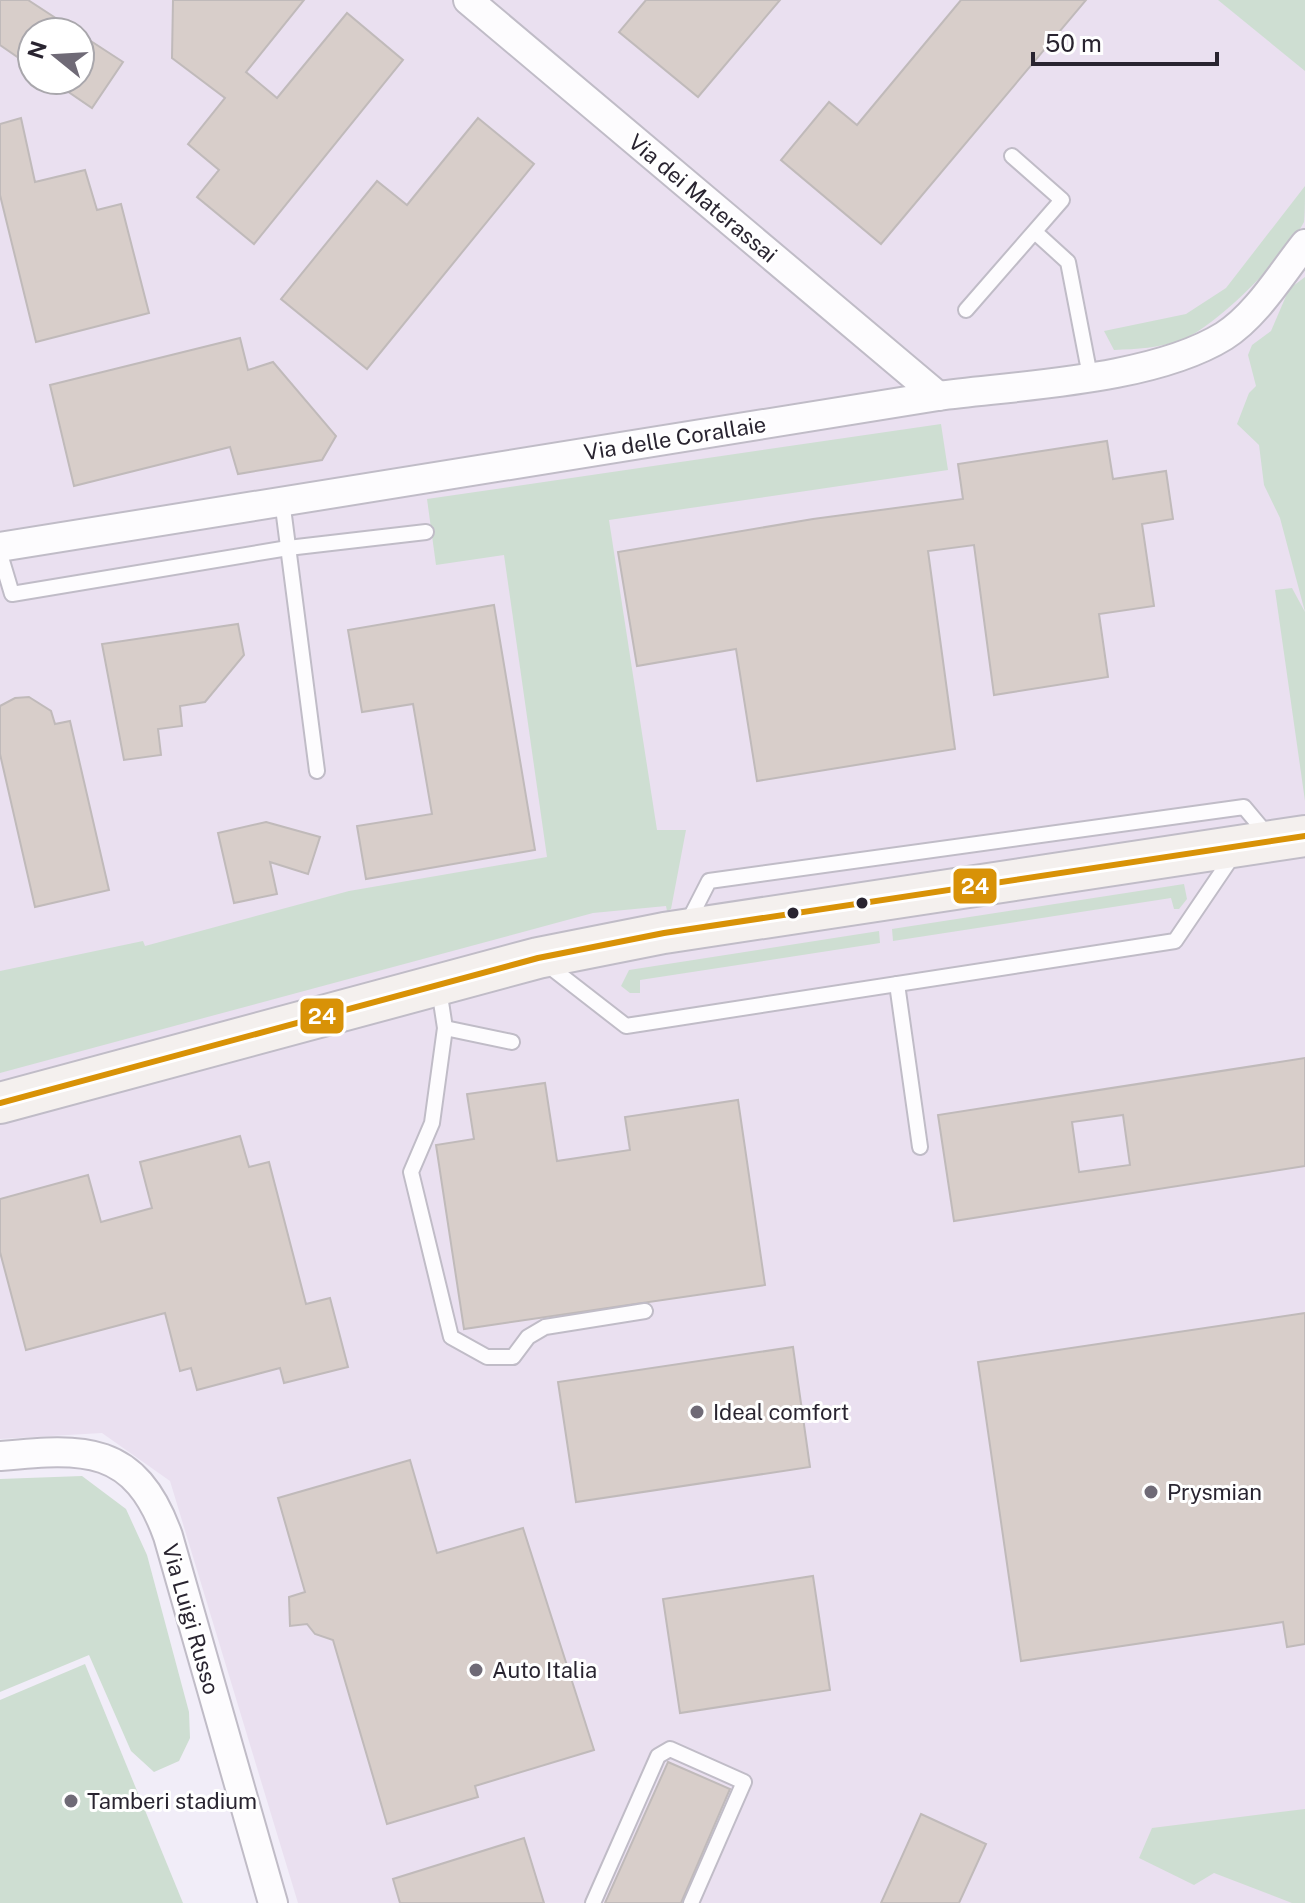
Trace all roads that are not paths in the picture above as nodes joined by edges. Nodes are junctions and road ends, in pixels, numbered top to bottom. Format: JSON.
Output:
{"nodes":[{"id":1,"x":468,"y":0,"type":"edge"},
{"id":2,"x":1012,"y":156,"type":"dead end"},
{"id":3,"x":1035,"y":232,"type":"junction"},
{"id":4,"x":1305,"y":244,"type":"edge"},
{"id":5,"x":966,"y":310,"type":"dead end"},
{"id":6,"x":1090,"y":376,"type":"junction"},
{"id":7,"x":938,"y":396,"type":"junction"},
{"id":8,"x":282,"y":500,"type":"junction"},
{"id":9,"x":426,"y":532,"type":"dead end"},
{"id":10,"x":0,"y":547,"type":"edge"},
{"id":11,"x":288,"y":548,"type":"junction"},
{"id":12,"x":0,"y":554,"type":"edge"},
{"id":13,"x":317,"y":771,"type":"dead end"},
{"id":14,"x":1273,"y":841,"type":"edge"},
{"id":15,"x":538,"y":958,"type":"junction"},
{"id":16,"x":897,"y":984,"type":"junction"},
{"id":17,"x":438,"y":985,"type":"junction"},
{"id":18,"x":445,"y":1028,"type":"junction"},
{"id":19,"x":512,"y":1042,"type":"dead end"},
{"id":20,"x":0,"y":1103,"type":"edge"},
{"id":21,"x":920,"y":1147,"type":"dead end"},
{"id":22,"x":645,"y":1311,"type":"dead end"},
{"id":23,"x":0,"y":1456,"type":"edge"},
{"id":24,"x":273,"y":1903,"type":"edge"},
{"id":25,"x":593,"y":1903,"type":"edge"},
{"id":26,"x":691,"y":1903,"type":"edge"}],
"edges":[{"from":1,"to":7,"type":"street","name":"Via dei Materassai"},
{"from":2,"to":3,"type":"lane"},
{"from":3,"to":5,"type":"lane"},
{"from":3,"to":6,"type":"lane"},
{"from":4,"to":6,"type":"street","name":"Via delle Corallaie"},
{"from":6,"to":7,"type":"street","name":"Via delle Corallaie"},
{"from":7,"to":8,"type":"street","name":"Via delle Corallaie"},
{"from":8,"to":10,"type":"street","name":"Via delle Corallaie"},
{"from":8,"to":11,"type":"lane"},
{"from":9,"to":11,"type":"lane"},
{"from":11,"to":12,"type":"lane"},
{"from":11,"to":13,"type":"lane"},
{"from":14,"to":15,"type":"street"},
{"from":14,"to":16,"type":"lane"},
{"from":15,"to":16,"type":"lane"},
{"from":15,"to":17,"type":"street"},
{"from":16,"to":21,"type":"lane"},
{"from":17,"to":18,"type":"lane"},
{"from":17,"to":20,"type":"street"},
{"from":18,"to":19,"type":"lane"},
{"from":18,"to":22,"type":"lane"},
{"from":23,"to":24,"type":"street","name":"Via Luigi Russo"},
{"from":25,"to":26,"type":"lane"}]}
